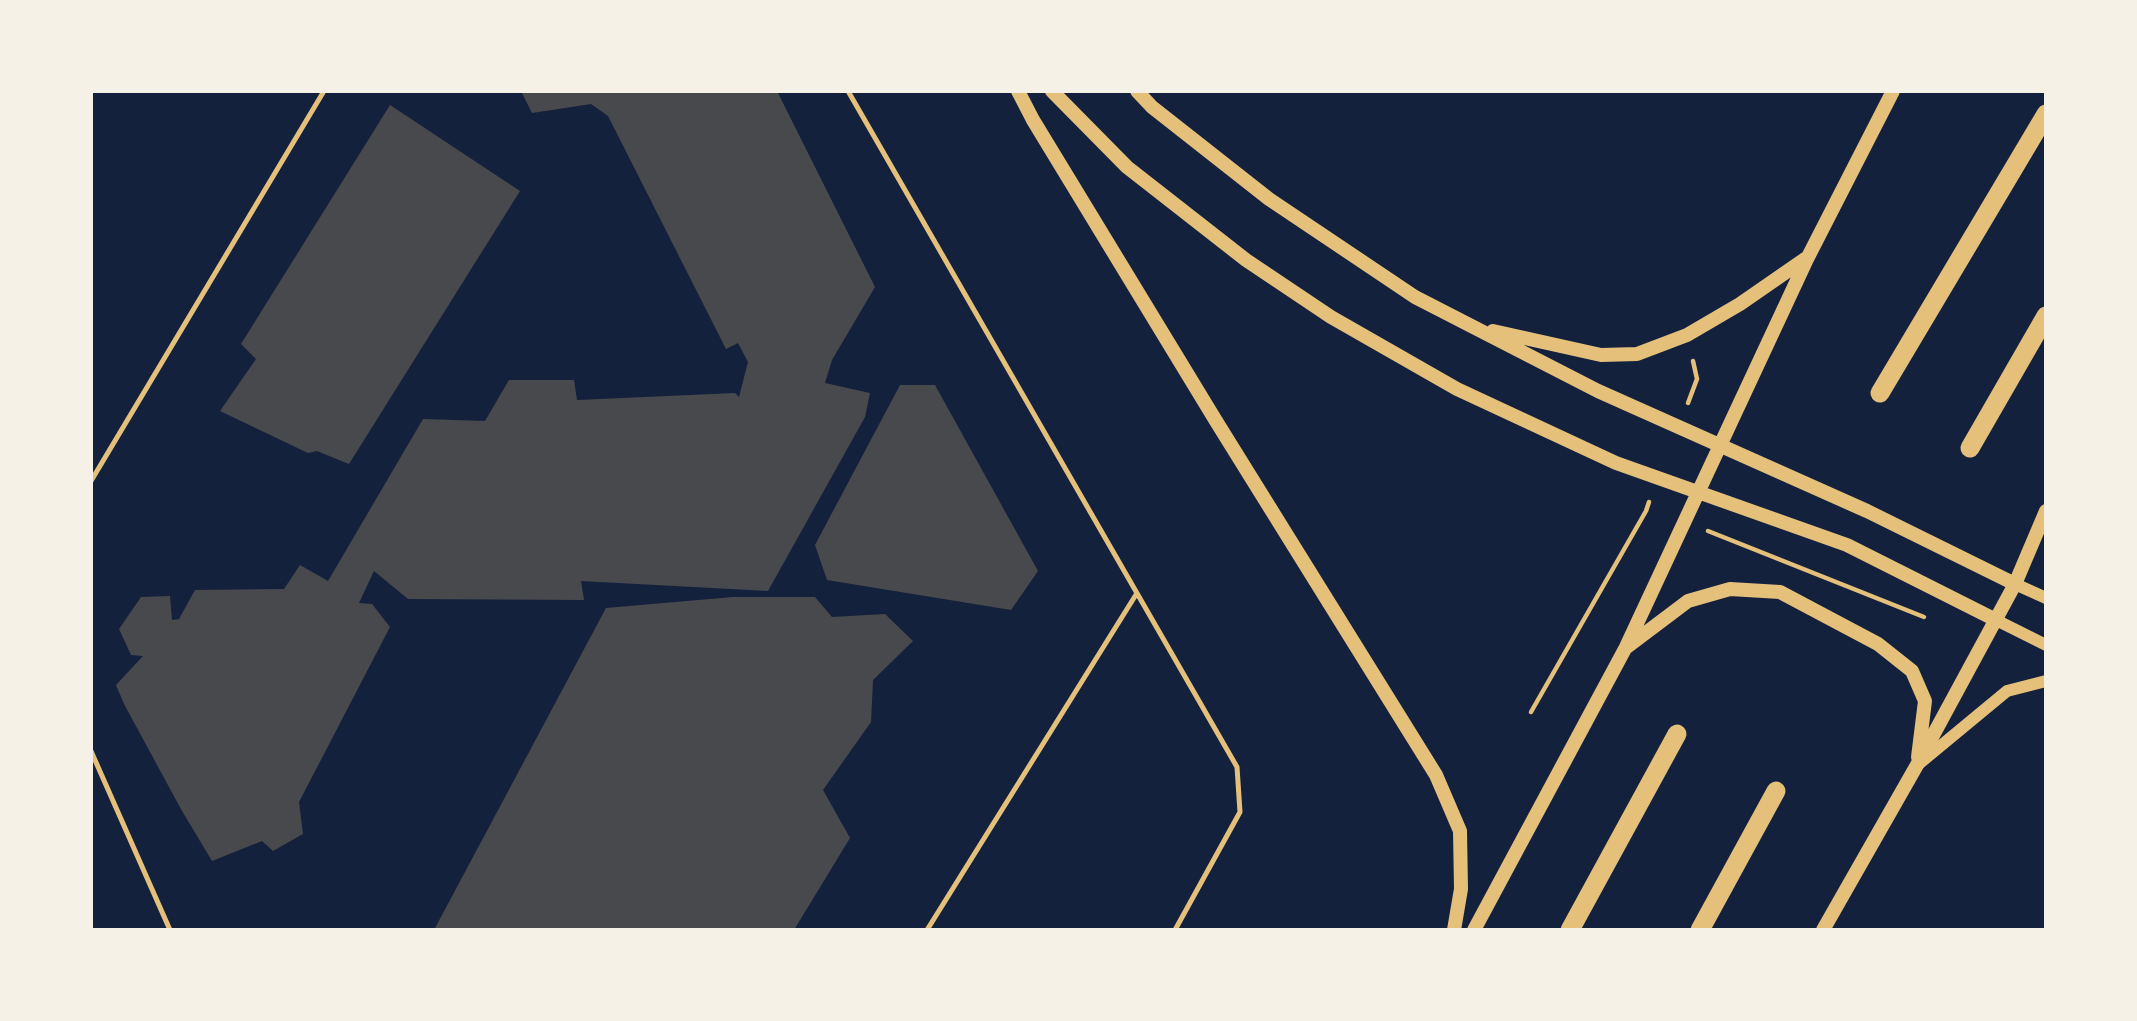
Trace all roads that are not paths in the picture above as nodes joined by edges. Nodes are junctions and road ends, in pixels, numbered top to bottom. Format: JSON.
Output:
{"nodes":[{"id":1,"x":324,"y":91,"type":"edge"},
{"id":2,"x":848,"y":91,"type":"edge"},
{"id":3,"x":1018,"y":91,"type":"edge"},
{"id":4,"x":1052,"y":91,"type":"edge"},
{"id":5,"x":1137,"y":91,"type":"edge"},
{"id":6,"x":1893,"y":91,"type":"edge"},
{"id":7,"x":2046,"y":114,"type":"edge"},
{"id":8,"x":1807,"y":259,"type":"junction"},
{"id":9,"x":2046,"y":316,"type":"edge"},
{"id":10,"x":1472,"y":327,"type":"junction"},
{"id":11,"x":1880,"y":393,"type":"dead end"},
{"id":12,"x":1719,"y":446,"type":"junction"},
{"id":13,"x":1969,"y":448,"type":"dead end"},
{"id":14,"x":91,"y":481,"type":"edge"},
{"id":15,"x":1698,"y":491,"type":"junction"},
{"id":16,"x":2046,"y":510,"type":"edge"},
{"id":17,"x":2015,"y":584,"type":"junction"},
{"id":18,"x":1137,"y":593,"type":"junction"},
{"id":19,"x":2046,"y":598,"type":"edge"},
{"id":20,"x":1996,"y":620,"type":"junction"},
{"id":21,"x":2046,"y":645,"type":"edge"},
{"id":22,"x":1626,"y":647,"type":"junction"},
{"id":23,"x":2046,"y":681,"type":"edge"},
{"id":24,"x":1677,"y":734,"type":"dead end"},
{"id":25,"x":91,"y":751,"type":"edge"},
{"id":26,"x":1917,"y":765,"type":"junction"},
{"id":27,"x":1776,"y":791,"type":"dead end"},
{"id":28,"x":170,"y":930,"type":"edge"},
{"id":29,"x":928,"y":930,"type":"edge"},
{"id":30,"x":1175,"y":930,"type":"edge"},
{"id":31,"x":1454,"y":930,"type":"edge"},
{"id":32,"x":1474,"y":930,"type":"edge"},
{"id":33,"x":1570,"y":930,"type":"edge"},
{"id":34,"x":1700,"y":930,"type":"edge"},
{"id":35,"x":1823,"y":930,"type":"edge"}],
"edges":[{"from":1,"to":14,"type":"lane"},
{"from":2,"to":18,"type":"lane"},
{"from":3,"to":31,"type":"main road"},
{"from":4,"to":15,"type":"main road"},
{"from":5,"to":10,"type":"main road"},
{"from":6,"to":8,"type":"main road"},
{"from":7,"to":11,"type":"highway"},
{"from":8,"to":10,"type":"main road"},
{"from":8,"to":12,"type":"main road"},
{"from":9,"to":13,"type":"highway"},
{"from":10,"to":12,"type":"main road"},
{"from":12,"to":15,"type":"main road"},
{"from":12,"to":17,"type":"main road"},
{"from":15,"to":20,"type":"main road"},
{"from":15,"to":22,"type":"main road"},
{"from":16,"to":17,"type":"main road"},
{"from":17,"to":19,"type":"street"},
{"from":17,"to":20,"type":"main road"},
{"from":18,"to":29,"type":"lane"},
{"from":18,"to":30,"type":"lane"},
{"from":20,"to":21,"type":"street"},
{"from":20,"to":26,"type":"main road"},
{"from":22,"to":26,"type":"main road"},
{"from":22,"to":32,"type":"main road"},
{"from":23,"to":26,"type":"street"},
{"from":24,"to":33,"type":"highway"},
{"from":25,"to":28,"type":"lane"},
{"from":26,"to":35,"type":"main road"},
{"from":27,"to":34,"type":"highway"}]}
